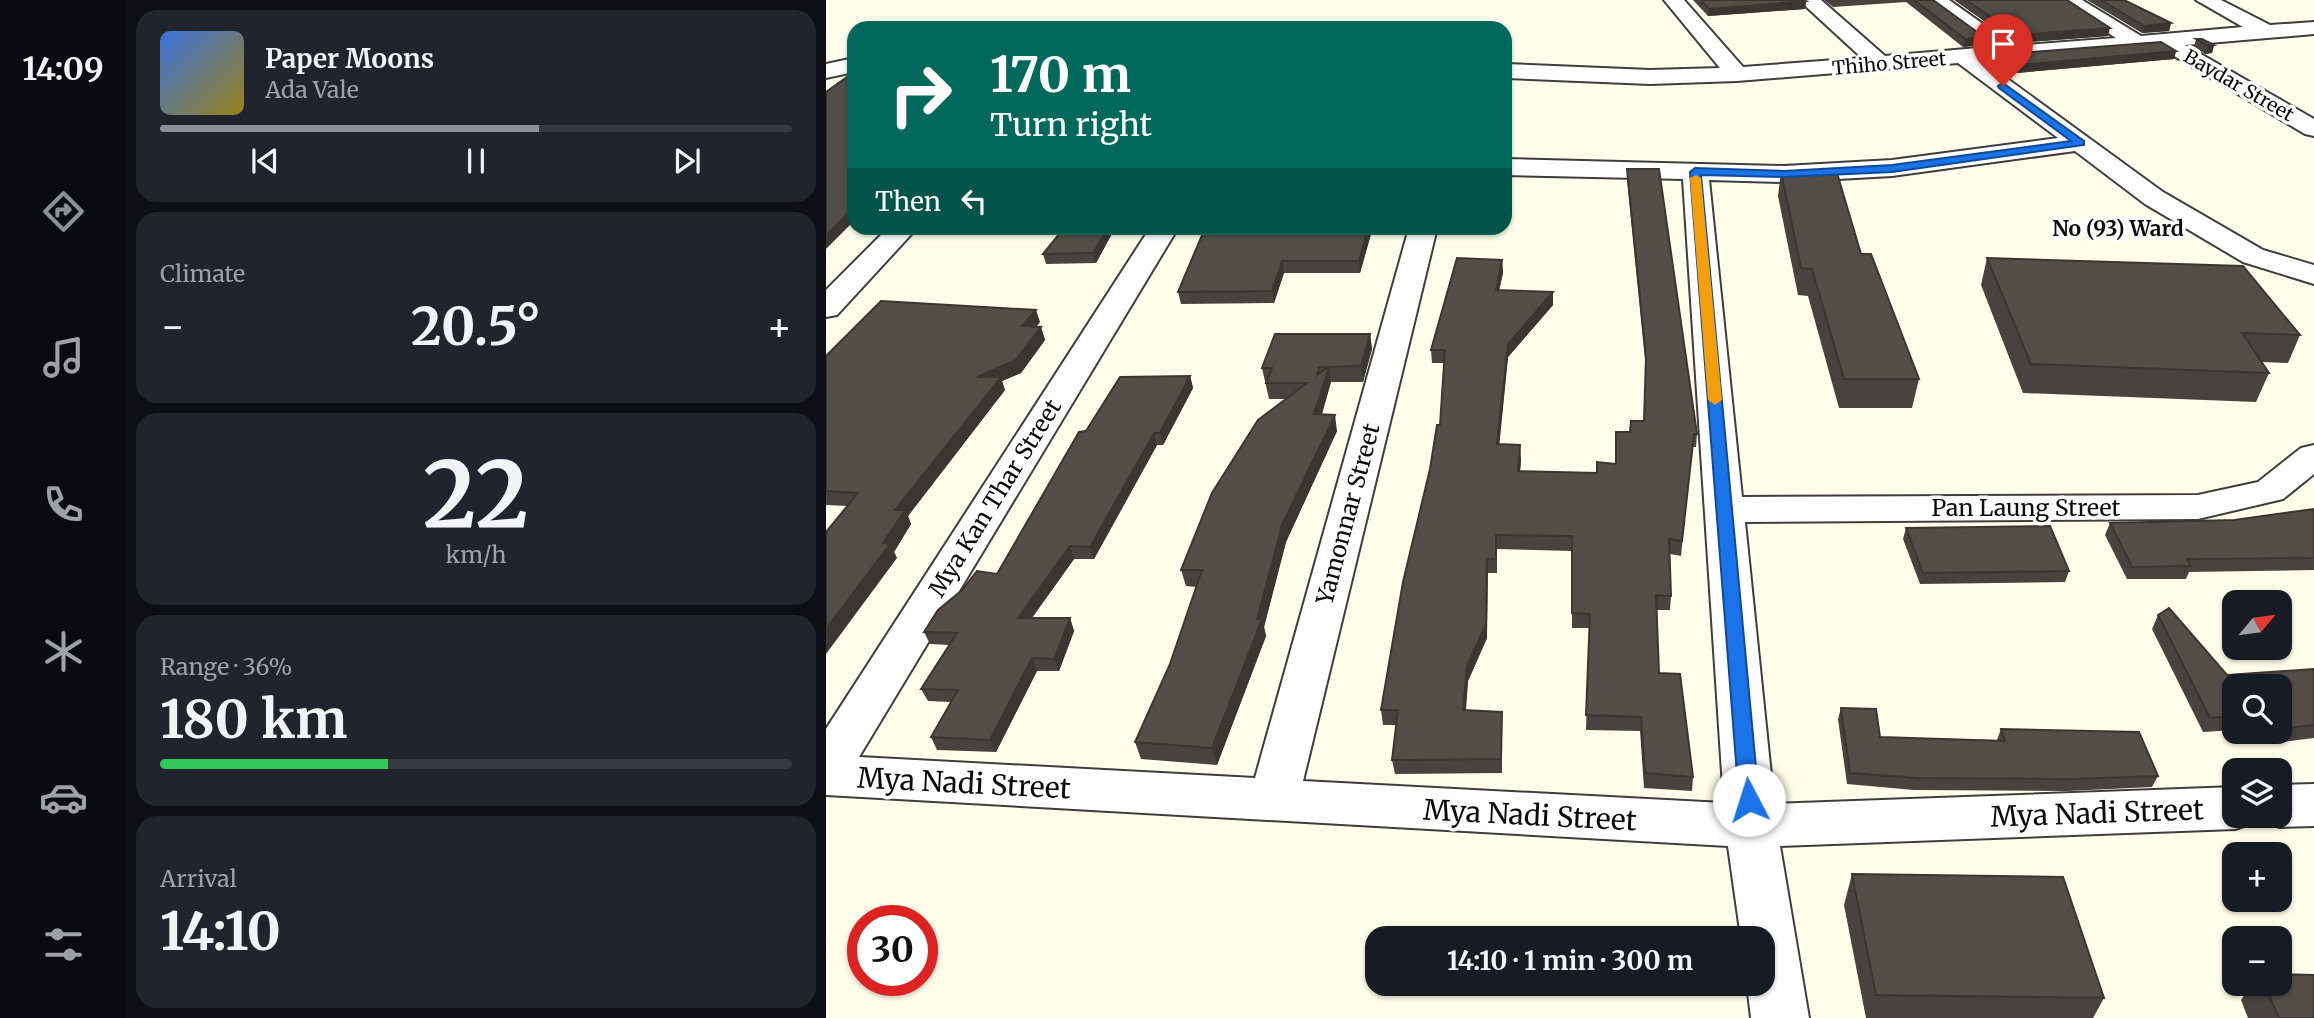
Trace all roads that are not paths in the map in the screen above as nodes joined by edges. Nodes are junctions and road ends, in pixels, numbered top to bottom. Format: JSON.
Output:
{"nodes":[{"id":1,"x":1674,"y":0,"type":"edge"},
{"id":2,"x":1810,"y":0,"type":"edge"},
{"id":3,"x":1936,"y":0,"type":"edge"},
{"id":4,"x":2068,"y":0,"type":"edge"},
{"id":5,"x":2206,"y":0,"type":"edge"},
{"id":6,"x":2314,"y":28,"type":"edge"},
{"id":7,"x":2267,"y":32,"type":"junction"},
{"id":8,"x":2164,"y":41,"type":"junction"},
{"id":9,"x":2139,"y":43,"type":"junction"},
{"id":10,"x":2011,"y":53,"type":"junction"},
{"id":11,"x":1964,"y":57,"type":"junction"},
{"id":12,"x":1881,"y":63,"type":"junction"},
{"id":13,"x":847,"y":66,"type":"edge"},
{"id":14,"x":826,"y":71,"type":"edge"},
{"id":15,"x":1512,"y":71,"type":"edge"},
{"id":16,"x":1737,"y":74,"type":"junction"},
{"id":17,"x":2314,"y":129,"type":"edge"},
{"id":18,"x":2080,"y":143,"type":"junction"},
{"id":19,"x":1512,"y":167,"type":"edge"},
{"id":20,"x":1695,"y":172,"type":"junction"},
{"id":21,"x":896,"y":235,"type":"edge"},
{"id":22,"x":1160,"y":235,"type":"edge"},
{"id":23,"x":1421,"y":235,"type":"edge"},
{"id":24,"x":2314,"y":275,"type":"edge"},
{"id":25,"x":826,"y":308,"type":"edge"},
{"id":26,"x":2314,"y":456,"type":"edge"},
{"id":27,"x":1724,"y":510,"type":"junction"},
{"id":28,"x":826,"y":769,"type":"edge"},
{"id":29,"x":826,"y":775,"type":"edge"},
{"id":30,"x":1273,"y":801,"type":"junction"},
{"id":31,"x":2314,"y":804,"type":"edge"},
{"id":32,"x":2292,"y":805,"type":"edge"},
{"id":33,"x":2222,"y":808,"type":"edge"},
{"id":34,"x":1751,"y":826,"type":"junction"},
{"id":35,"x":1780,"y":1018,"type":"edge"}],
"edges":[{"from":1,"to":16,"type":"street"},
{"from":2,"to":12,"type":"street"},
{"from":3,"to":10,"type":"street"},
{"from":4,"to":9,"type":"street"},
{"from":5,"to":7,"type":"street"},
{"from":6,"to":7,"type":"street","name":"Thiho Street"},
{"from":7,"to":8,"type":"street","name":"Thiho Street"},
{"from":8,"to":9,"type":"street","name":"Thiho Street"},
{"from":8,"to":17,"type":"street","name":"Baydar Street"},
{"from":9,"to":10,"type":"street","name":"Thiho Street"},
{"from":10,"to":11,"type":"street","name":"Thiho Street"},
{"from":11,"to":12,"type":"street","name":"Thiho Street"},
{"from":11,"to":18,"type":"street"},
{"from":12,"to":16,"type":"street","name":"Thiho Street"},
{"from":13,"to":14,"type":"street"},
{"from":15,"to":16,"type":"street","name":"Thiho Street"},
{"from":18,"to":20,"type":"street"},
{"from":18,"to":24,"type":"street"},
{"from":19,"to":20,"type":"street"},
{"from":20,"to":27,"type":"street"},
{"from":21,"to":25,"type":"street"},
{"from":22,"to":28,"type":"street","name":"Mya Kan Thar Street"},
{"from":23,"to":30,"type":"street","name":"Yamonnar Street"},
{"from":26,"to":27,"type":"street","name":"Pan Laung Street"},
{"from":27,"to":34,"type":"street"},
{"from":29,"to":30,"type":"street","name":"Mya Nadi Street"},
{"from":30,"to":34,"type":"street","name":"Mya Nadi Street"},
{"from":31,"to":32,"type":"street"},
{"from":33,"to":34,"type":"street","name":"Mya Nadi Street"},
{"from":34,"to":35,"type":"street"}]}
